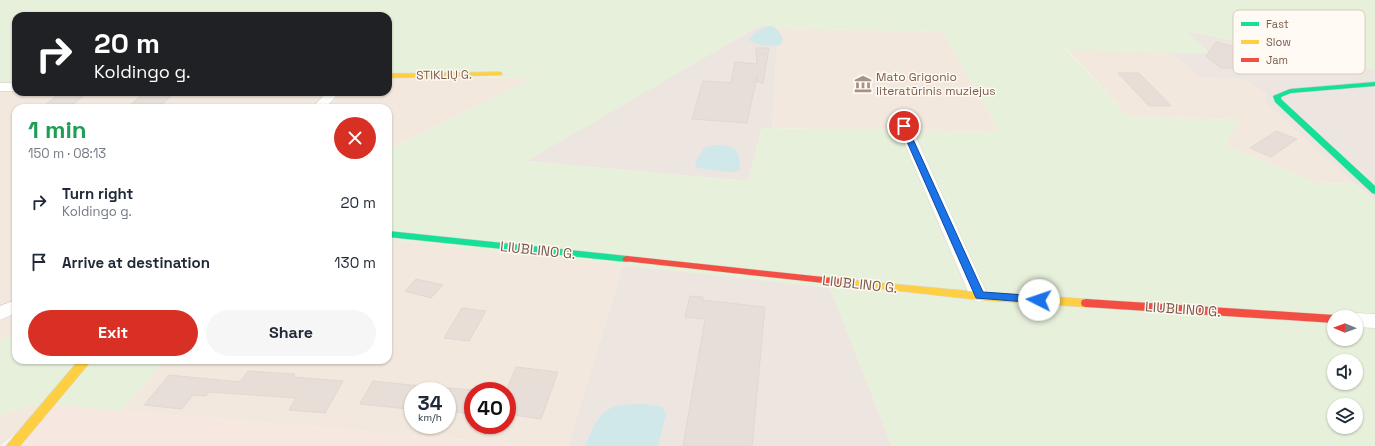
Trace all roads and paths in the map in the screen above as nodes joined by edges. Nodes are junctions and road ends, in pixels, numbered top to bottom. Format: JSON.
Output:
{"nodes":[{"id":1,"x":500,"y":74,"type":"dead end"},
{"id":2,"x":392,"y":76,"type":"edge"},
{"id":3,"x":1375,"y":84,"type":"edge"},
{"id":4,"x":0,"y":87,"type":"edge"},
{"id":5,"x":12,"y":87,"type":"edge"},
{"id":6,"x":330,"y":96,"type":"edge"},
{"id":7,"x":322,"y":104,"type":"edge"},
{"id":8,"x":904,"y":126,"type":"dead end"},
{"id":9,"x":1375,"y":191,"type":"edge"},
{"id":10,"x":392,"y":234,"type":"edge"},
{"id":11,"x":980,"y":296,"type":"junction"},
{"id":12,"x":0,"y":300,"type":"edge"},
{"id":13,"x":12,"y":304,"type":"edge"},
{"id":14,"x":12,"y":307,"type":"edge"},
{"id":15,"x":0,"y":313,"type":"edge"},
{"id":16,"x":1327,"y":319,"type":"edge"},
{"id":17,"x":1363,"y":320,"type":"edge"},
{"id":18,"x":1375,"y":321,"type":"edge"},
{"id":19,"x":83,"y":364,"type":"edge"},
{"id":20,"x":12,"y":446,"type":"edge"}],
"edges":[{"from":1,"to":2,"type":"street","name":"STIKLIŲ G."},
{"from":3,"to":9,"type":"street"},
{"from":4,"to":5,"type":"street"},
{"from":6,"to":7,"type":"street"},
{"from":8,"to":11,"type":"street"},
{"from":10,"to":11,"type":"street","name":"LIUBLINO G."},
{"from":11,"to":16,"type":"street","name":"LIUBLINO G."},
{"from":12,"to":13,"type":"street"},
{"from":14,"to":15,"type":"street"},
{"from":17,"to":18,"type":"street"},
{"from":19,"to":20,"type":"street"}]}
